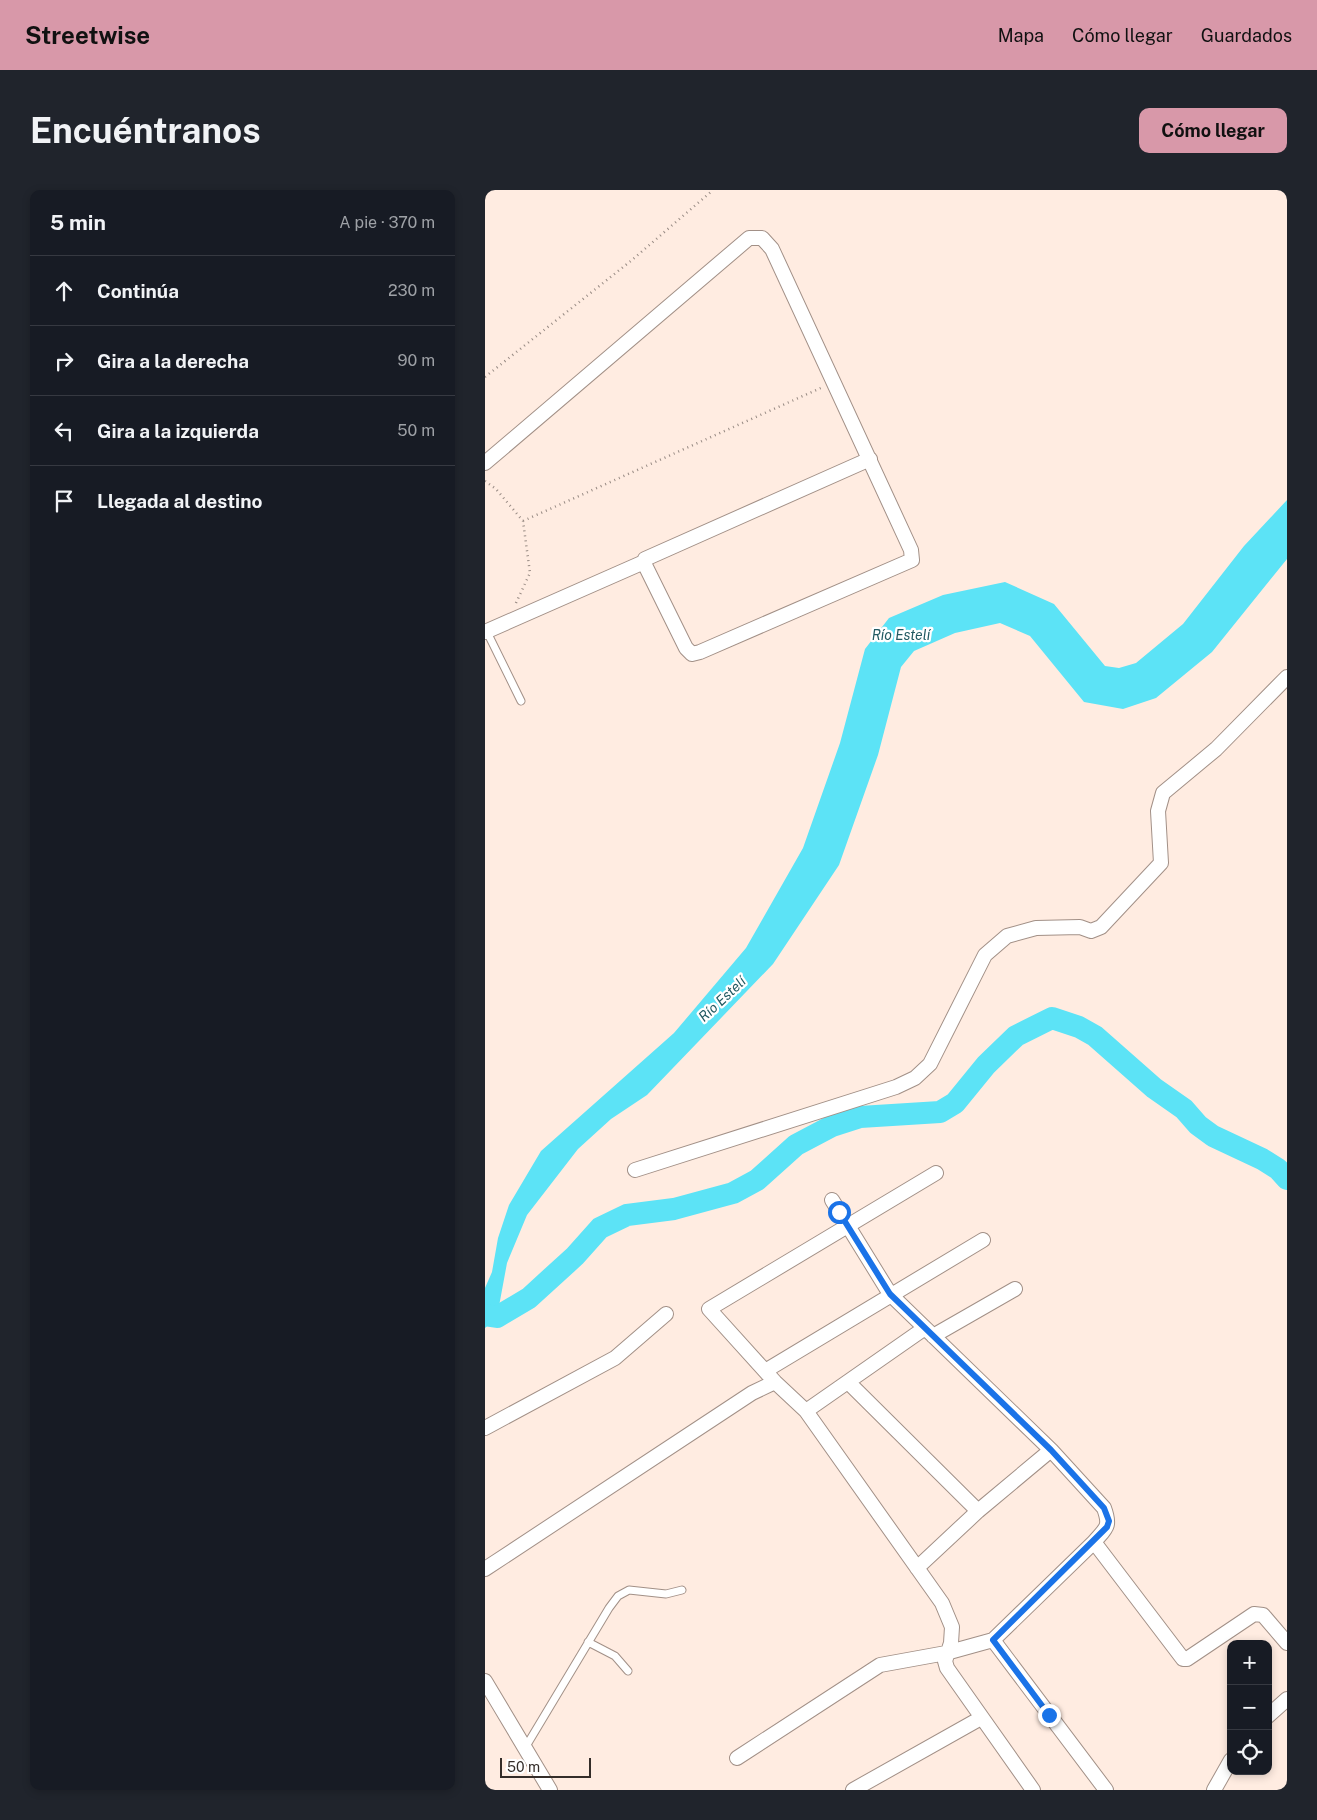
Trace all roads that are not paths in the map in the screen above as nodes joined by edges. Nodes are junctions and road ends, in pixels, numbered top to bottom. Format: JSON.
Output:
{"nodes":[{"id":1,"x":869,"y":459,"type":"junction"},
{"id":2,"x":485,"y":463,"type":"edge"},
{"id":3,"x":644,"y":562,"type":"junction"},
{"id":4,"x":486,"y":632,"type":"edge"},
{"id":5,"x":1287,"y":678,"type":"edge"},
{"id":6,"x":521,"y":701,"type":"dead end"},
{"id":7,"x":635,"y":1170,"type":"dead end"},
{"id":8,"x":936,"y":1173,"type":"dead end"},
{"id":9,"x":832,"y":1200,"type":"dead end"},
{"id":10,"x":847,"y":1225,"type":"junction"},
{"id":11,"x":983,"y":1240,"type":"dead end"},
{"id":12,"x":1015,"y":1289,"type":"dead end"},
{"id":13,"x":890,"y":1294,"type":"junction"},
{"id":14,"x":665,"y":1314,"type":"dead end"},
{"id":15,"x":929,"y":1332,"type":"junction"},
{"id":16,"x":765,"y":1371,"type":"junction"},
{"id":17,"x":775,"y":1382,"type":"junction"},
{"id":18,"x":848,"y":1382,"type":"junction"},
{"id":19,"x":806,"y":1412,"type":"junction"},
{"id":20,"x":485,"y":1428,"type":"edge"},
{"id":21,"x":1051,"y":1450,"type":"junction"},
{"id":22,"x":978,"y":1511,"type":"junction"},
{"id":23,"x":1094,"y":1542,"type":"junction"},
{"id":24,"x":917,"y":1568,"type":"junction"},
{"id":25,"x":485,"y":1569,"type":"edge"},
{"id":26,"x":682,"y":1590,"type":"dead end"},
{"id":27,"x":993,"y":1640,"type":"junction"},
{"id":28,"x":588,"y":1642,"type":"junction"},
{"id":29,"x":1287,"y":1643,"type":"edge"},
{"id":30,"x":946,"y":1654,"type":"junction"},
{"id":31,"x":628,"y":1671,"type":"dead end"},
{"id":32,"x":485,"y":1682,"type":"edge"},
{"id":33,"x":1287,"y":1698,"type":"edge"},
{"id":34,"x":1272,"y":1712,"type":"edge"},
{"id":35,"x":981,"y":1718,"type":"junction"},
{"id":36,"x":525,"y":1748,"type":"junction"},
{"id":37,"x":737,"y":1758,"type":"dead end"},
{"id":38,"x":1227,"y":1767,"type":"edge"},
{"id":39,"x":550,"y":1790,"type":"edge"},
{"id":40,"x":853,"y":1790,"type":"edge"},
{"id":41,"x":1033,"y":1790,"type":"edge"},
{"id":42,"x":1106,"y":1790,"type":"edge"},
{"id":43,"x":1214,"y":1790,"type":"edge"}],
"edges":[{"from":1,"to":2,"type":"street"},
{"from":1,"to":3,"type":"street"},
{"from":1,"to":3,"type":"street"},
{"from":3,"to":4,"type":"street"},
{"from":4,"to":6,"type":"lane"},
{"from":5,"to":7,"type":"street"},
{"from":8,"to":10,"type":"street"},
{"from":9,"to":10,"type":"street"},
{"from":10,"to":13,"type":"street"},
{"from":10,"to":16,"type":"street"},
{"from":11,"to":13,"type":"street"},
{"from":12,"to":15,"type":"street"},
{"from":13,"to":15,"type":"street"},
{"from":13,"to":16,"type":"street"},
{"from":14,"to":20,"type":"street"},
{"from":15,"to":18,"type":"street"},
{"from":15,"to":21,"type":"street"},
{"from":16,"to":17,"type":"street"},
{"from":17,"to":19,"type":"street"},
{"from":17,"to":25,"type":"street"},
{"from":18,"to":19,"type":"street"},
{"from":18,"to":22,"type":"street"},
{"from":19,"to":24,"type":"street"},
{"from":21,"to":22,"type":"street"},
{"from":21,"to":23,"type":"street"},
{"from":22,"to":24,"type":"street"},
{"from":23,"to":27,"type":"street"},
{"from":23,"to":29,"type":"street"},
{"from":24,"to":30,"type":"street"},
{"from":26,"to":28,"type":"lane"},
{"from":27,"to":30,"type":"street"},
{"from":27,"to":42,"type":"street"},
{"from":28,"to":31,"type":"lane"},
{"from":28,"to":36,"type":"lane"},
{"from":30,"to":35,"type":"street"},
{"from":30,"to":37,"type":"street"},
{"from":32,"to":36,"type":"street"},
{"from":33,"to":34,"type":"street"},
{"from":35,"to":40,"type":"street"},
{"from":35,"to":41,"type":"street"},
{"from":36,"to":39,"type":"street"},
{"from":38,"to":43,"type":"street"}]}
